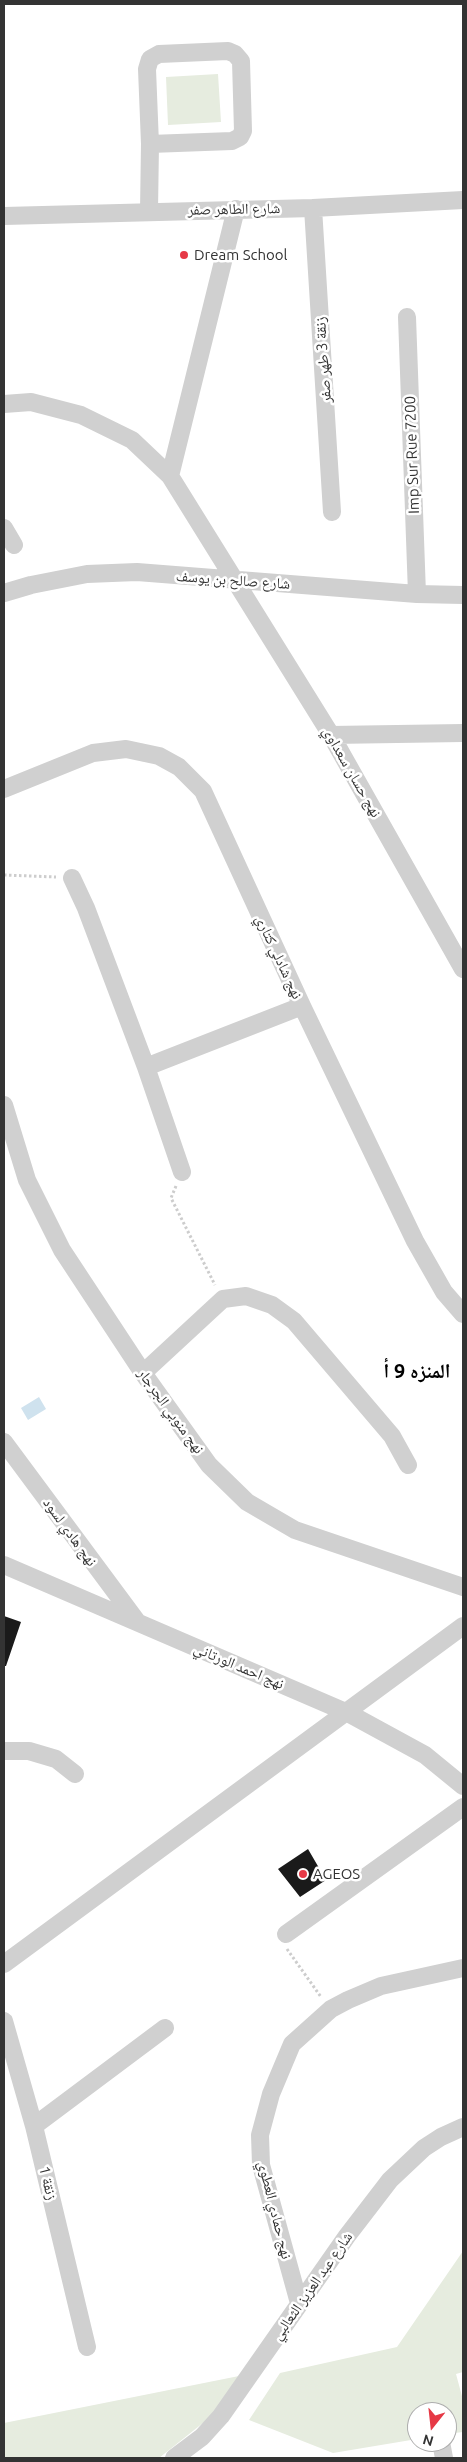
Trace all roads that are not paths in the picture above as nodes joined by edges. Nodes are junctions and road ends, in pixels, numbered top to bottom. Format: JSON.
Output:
{"nodes":[{"id":1,"x":150,"y":144,"type":"junction"},
{"id":2,"x":463,"y":200,"type":"edge"},
{"id":3,"x":313,"y":208,"type":"junction"},
{"id":4,"x":236,"y":209,"type":"junction"},
{"id":5,"x":149,"y":211,"type":"junction"},
{"id":6,"x":4,"y":216,"type":"edge"},
{"id":7,"x":407,"y":317,"type":"dead end"},
{"id":8,"x":4,"y":404,"type":"edge"},
{"id":9,"x":170,"y":476,"type":"junction"},
{"id":10,"x":332,"y":512,"type":"dead end"},
{"id":11,"x":4,"y":528,"type":"edge"},
{"id":12,"x":14,"y":545,"type":"dead end"},
{"id":13,"x":234,"y":579,"type":"junction"},
{"id":14,"x":4,"y":593,"type":"edge"},
{"id":15,"x":417,"y":594,"type":"junction"},
{"id":16,"x":463,"y":594,"type":"edge"},
{"id":17,"x":463,"y":733,"type":"edge"},
{"id":18,"x":331,"y":735,"type":"junction"},
{"id":19,"x":4,"y":789,"type":"edge"},
{"id":20,"x":72,"y":878,"type":"road end"},
{"id":21,"x":463,"y":969,"type":"edge"},
{"id":22,"x":302,"y":1006,"type":"junction"},
{"id":23,"x":146,"y":1067,"type":"junction"},
{"id":24,"x":4,"y":1105,"type":"edge"},
{"id":25,"x":182,"y":1172,"type":"road end"},
{"id":26,"x":463,"y":1314,"type":"edge"},
{"id":27,"x":142,"y":1373,"type":"junction"},
{"id":28,"x":4,"y":1442,"type":"edge"},
{"id":29,"x":408,"y":1465,"type":"dead end"},
{"id":30,"x":4,"y":1565,"type":"edge"},
{"id":31,"x":463,"y":1587,"type":"edge"},
{"id":32,"x":136,"y":1622,"type":"junction"},
{"id":33,"x":463,"y":1626,"type":"edge"},
{"id":34,"x":348,"y":1712,"type":"junction"},
{"id":35,"x":4,"y":1751,"type":"edge"},
{"id":36,"x":74,"y":1774,"type":"dead end"},
{"id":37,"x":463,"y":1786,"type":"edge"},
{"id":38,"x":463,"y":1807,"type":"edge"},
{"id":39,"x":286,"y":1934,"type":"road end"},
{"id":40,"x":4,"y":1964,"type":"edge"},
{"id":41,"x":463,"y":1968,"type":"edge"},
{"id":42,"x":4,"y":2021,"type":"edge"},
{"id":43,"x":165,"y":2028,"type":"dead end"},
{"id":44,"x":34,"y":2126,"type":"junction"},
{"id":45,"x":463,"y":2127,"type":"edge"},
{"id":46,"x":299,"y":2303,"type":"junction"},
{"id":47,"x":88,"y":2347,"type":"dead end"},
{"id":48,"x":174,"y":2458,"type":"edge"}],
"edges":[{"from":1,"to":1,"type":"street"},
{"from":1,"to":5,"type":"street"},
{"from":2,"to":3,"type":"street","name":"شارع الطاهر صفر"},
{"from":3,"to":4,"type":"street","name":"شارع الطاهر صفر"},
{"from":3,"to":10,"type":"street","name":"زنقة 3 طهر صفر"},
{"from":4,"to":5,"type":"street","name":"شارع الطاهر صفر"},
{"from":4,"to":9,"type":"street"},
{"from":5,"to":6,"type":"street","name":"شارع الطاهر صفر"},
{"from":7,"to":15,"type":"street","name":"Imp Sur Rue 7200"},
{"from":8,"to":9,"type":"street","name":"نهج حسان سعداوي"},
{"from":9,"to":13,"type":"street","name":"نهج حسان سعداوي"},
{"from":11,"to":12,"type":"street"},
{"from":13,"to":14,"type":"street","name":"شارع صالح بن يوسف"},
{"from":13,"to":15,"type":"street","name":"شارع صالح بن يوسف"},
{"from":13,"to":18,"type":"street","name":"نهج حسان سعداوي"},
{"from":15,"to":16,"type":"street","name":"شارع صالح بن يوسف"},
{"from":17,"to":18,"type":"street"},
{"from":18,"to":21,"type":"street","name":"نهج حسان سعداوي"},
{"from":19,"to":22,"type":"street","name":"نهج شادلي كتاري"},
{"from":20,"to":23,"type":"street"},
{"from":22,"to":23,"type":"street"},
{"from":22,"to":26,"type":"street","name":"نهج شادلي كتاري"},
{"from":23,"to":25,"type":"street"},
{"from":24,"to":27,"type":"street","name":"نهج منوبي الجرجار"},
{"from":27,"to":29,"type":"street"},
{"from":27,"to":31,"type":"street","name":"نهج منوبي الجرجار"},
{"from":28,"to":32,"type":"street","name":"نهج هادي لسود"},
{"from":30,"to":32,"type":"street","name":"نهج احمد الورتاني"},
{"from":32,"to":34,"type":"street","name":"نهج احمد الورتاني"},
{"from":33,"to":34,"type":"street"},
{"from":34,"to":37,"type":"street","name":"نهج احمد الورتاني"},
{"from":34,"to":40,"type":"street"},
{"from":35,"to":36,"type":"street"},
{"from":38,"to":39,"type":"street"},
{"from":41,"to":46,"type":"street","name":"نهج حمادي العطوي"},
{"from":42,"to":44,"type":"street","name":"زنقة 1"},
{"from":43,"to":44,"type":"street"},
{"from":44,"to":47,"type":"street","name":"زنقة 1"},
{"from":45,"to":46,"type":"street","name":"شارع عبد العزيز الثعالبي"},
{"from":46,"to":48,"type":"street","name":"شارع عبد العزيز الثعالبي"}]}
